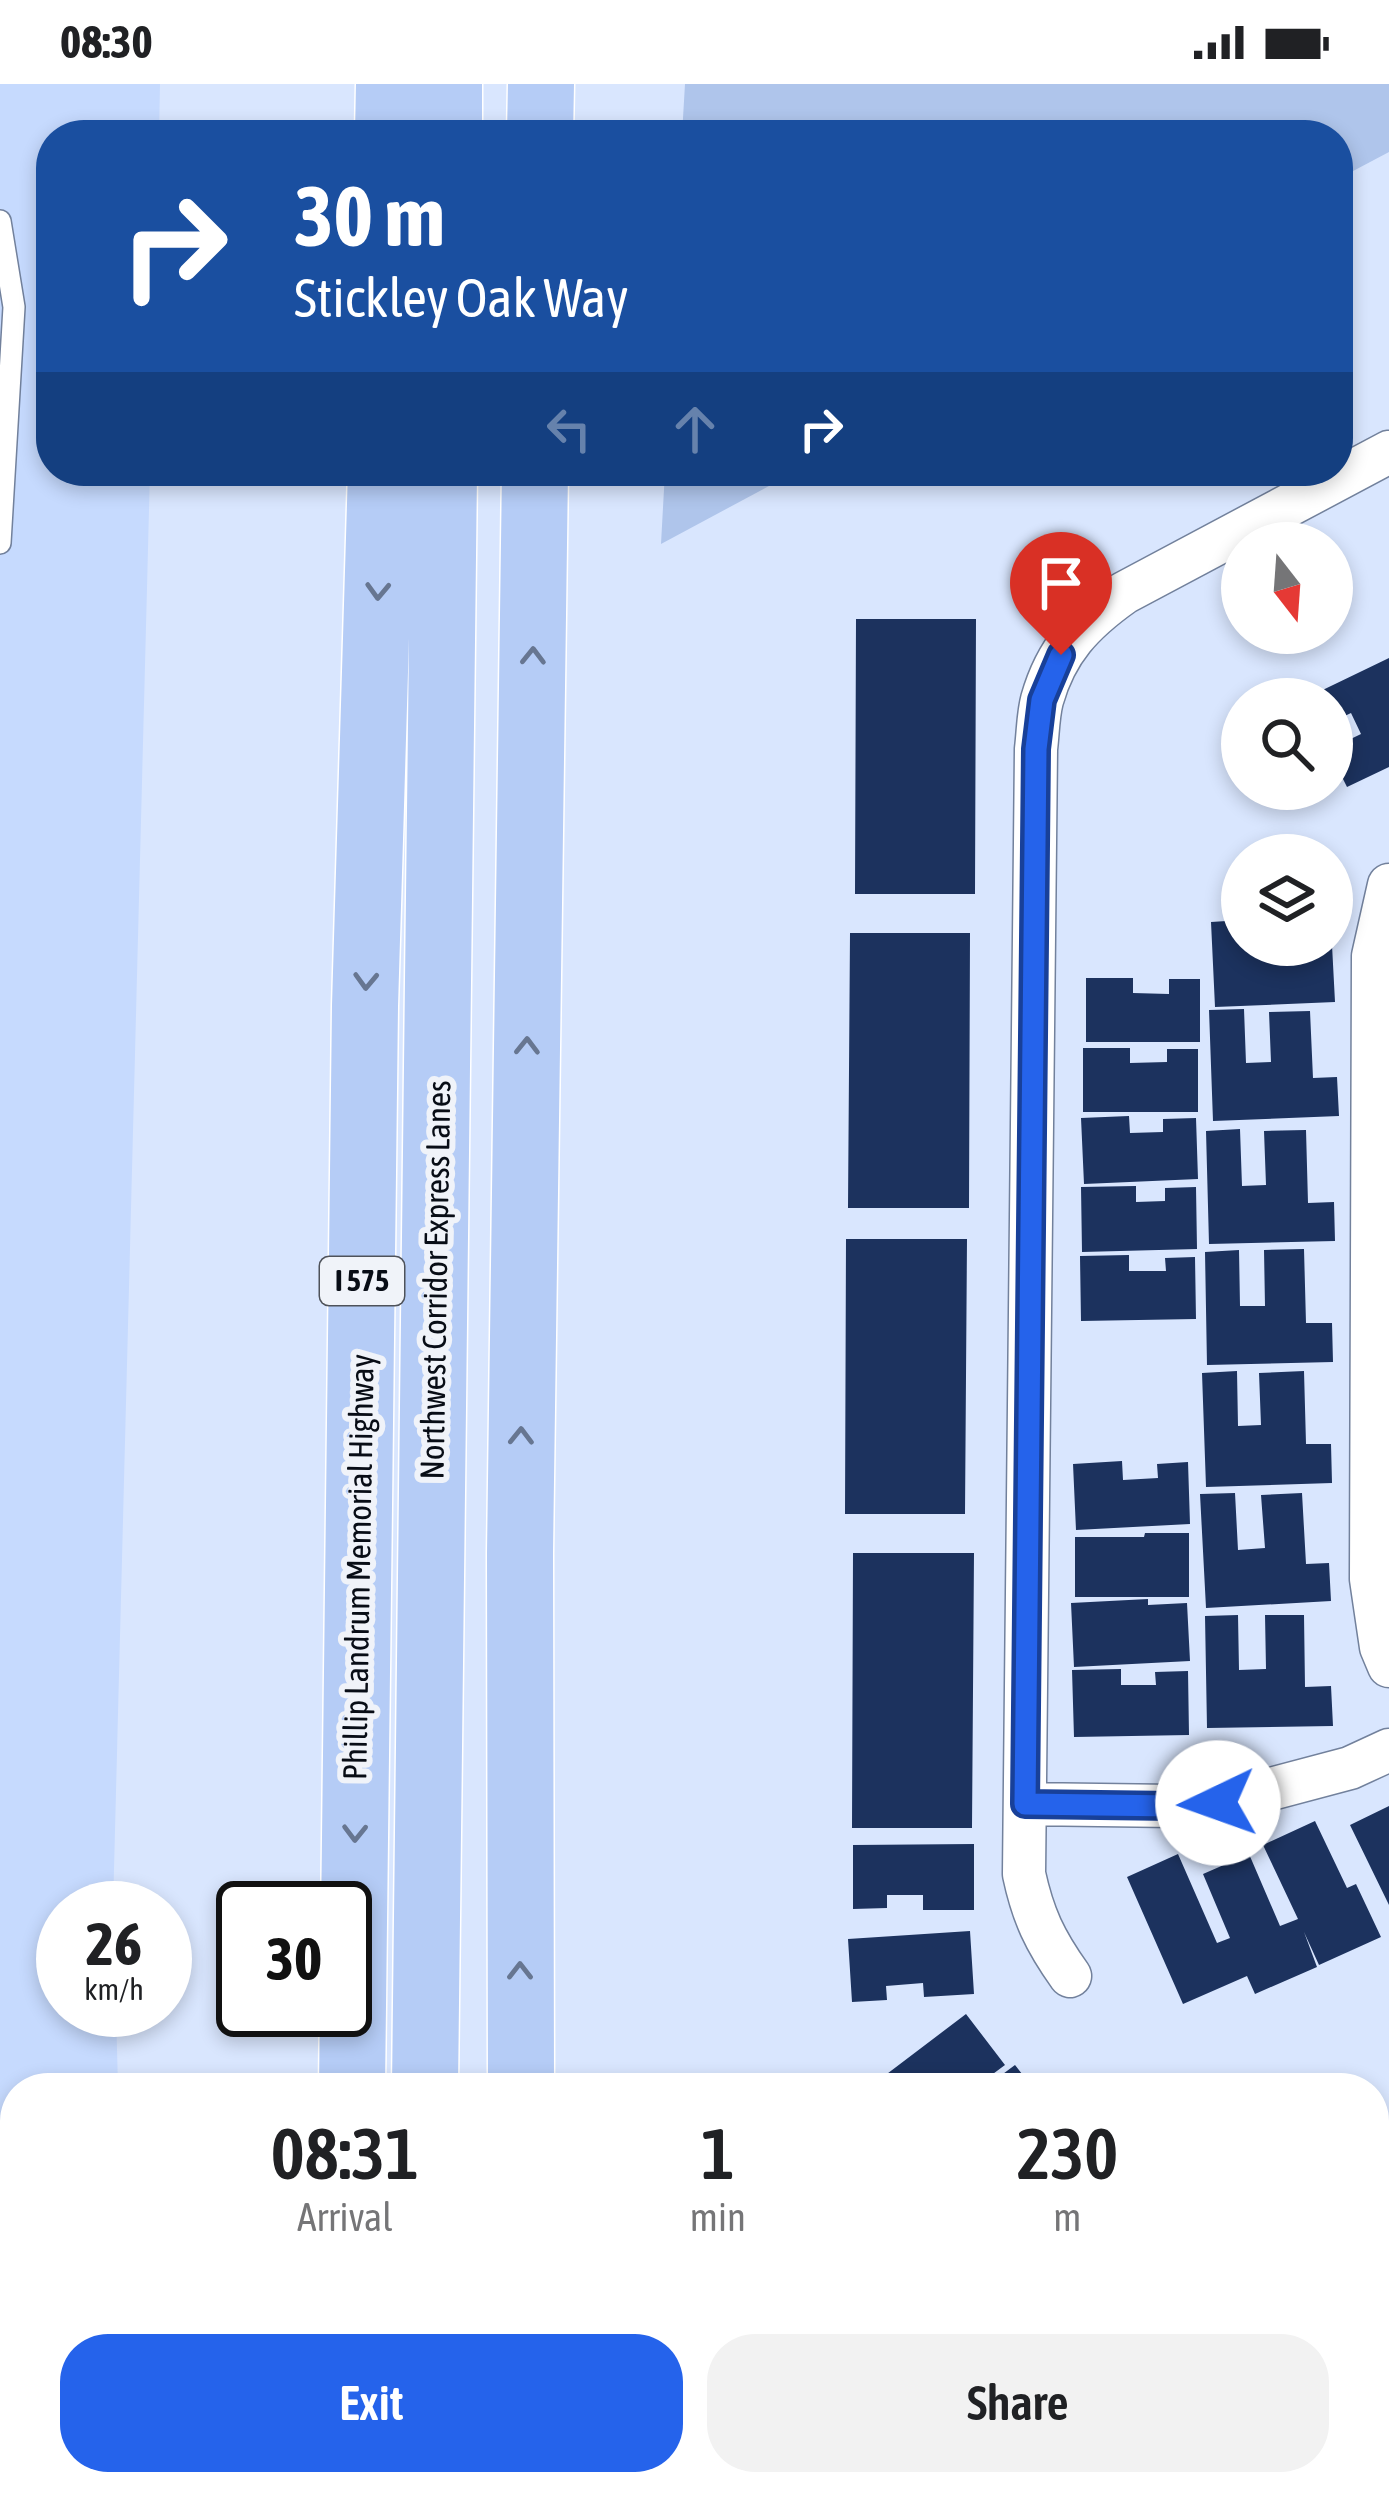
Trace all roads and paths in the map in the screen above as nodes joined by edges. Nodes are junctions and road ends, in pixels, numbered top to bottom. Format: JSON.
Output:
{"nodes":[{"id":1,"x":349,"y":84,"type":"edge"},
{"id":2,"x":388,"y":84,"type":"edge"},
{"id":3,"x":449,"y":84,"type":"edge"},
{"id":4,"x":541,"y":84,"type":"edge"},
{"id":5,"x":350,"y":120,"type":"edge"},
{"id":6,"x":388,"y":120,"type":"edge"},
{"id":7,"x":448,"y":120,"type":"edge"},
{"id":8,"x":540,"y":120,"type":"edge"},
{"id":9,"x":0,"y":221,"type":"edge"},
{"id":10,"x":1389,"y":452,"type":"edge"},
{"id":11,"x":1353,"y":471,"type":"edge"},
{"id":12,"x":396,"y":486,"type":"edge"},
{"id":13,"x":397,"y":486,"type":"edge"},
{"id":14,"x":535,"y":486,"type":"edge"},
{"id":15,"x":1325,"y":486,"type":"edge"},
{"id":16,"x":0,"y":543,"type":"edge"},
{"id":17,"x":1389,"y":885,"type":"edge"},
{"id":18,"x":1389,"y":1666,"type":"edge"},
{"id":19,"x":1389,"y":1750,"type":"edge"},
{"id":20,"x":1025,"y":1804,"type":"junction"},
{"id":21,"x":1070,"y":1976,"type":"dead end"},
{"id":22,"x":352,"y":2073,"type":"edge"},
{"id":23,"x":424,"y":2073,"type":"edge"},
{"id":24,"x":520,"y":2073,"type":"edge"}],
"edges":[{"from":1,"to":5,"type":"highway"},
{"from":2,"to":6,"type":"highway"},
{"from":3,"to":7,"type":"highway"},
{"from":4,"to":8,"type":"highway"},
{"from":9,"to":16,"type":"lane"},
{"from":10,"to":11,"type":"street"},
{"from":12,"to":22,"type":"highway","name":"Phillip Landrum Memorial Highway","number":"I 575","one_way":true},
{"from":13,"to":23,"type":"highway","name":"Northwest Corridor Express Lanes"},
{"from":24,"to":14,"type":"highway","one_way":true},
{"from":15,"to":20,"type":"street"},
{"from":17,"to":18,"type":"street"},
{"from":19,"to":20,"type":"street"},
{"from":20,"to":21,"type":"street"}]}
